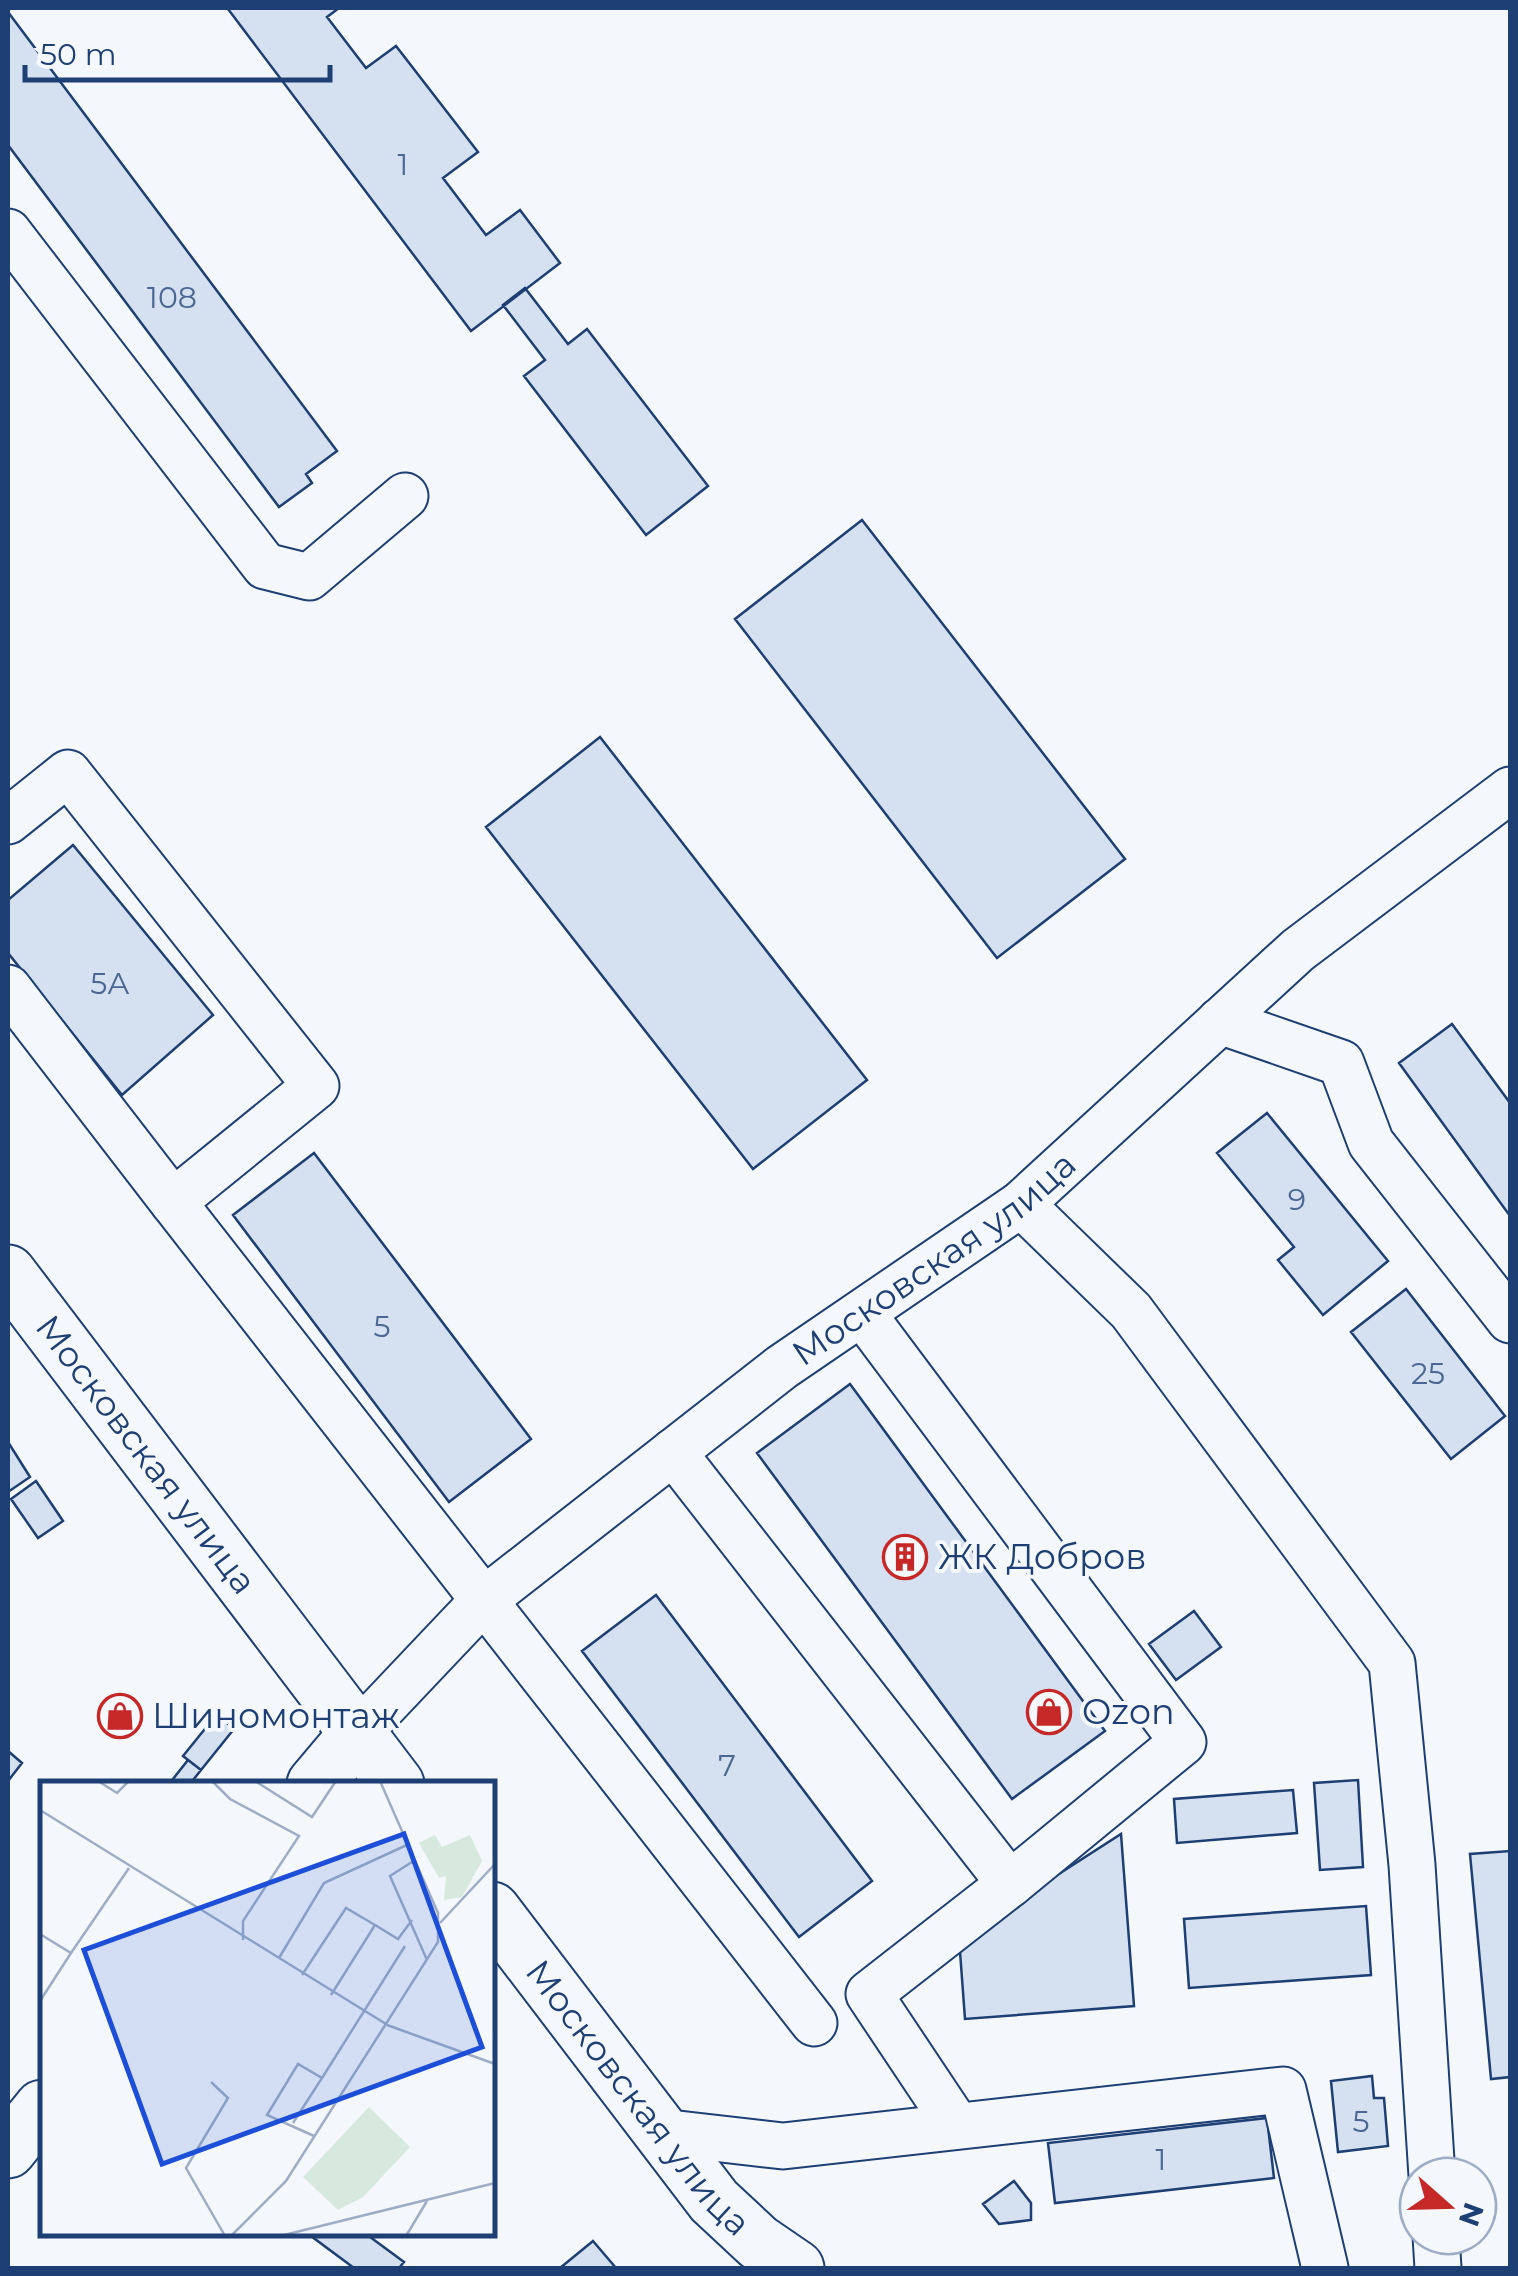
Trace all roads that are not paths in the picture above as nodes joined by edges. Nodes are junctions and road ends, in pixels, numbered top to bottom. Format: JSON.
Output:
{"nodes":[{"id":1,"x":8,"y":232,"type":"edge"},
{"id":2,"x":404,"y":496,"type":"dead end"},
{"id":3,"x":1510,"y":790,"type":"edge"},
{"id":4,"x":8,"y":822,"type":"edge"},
{"id":5,"x":8,"y":988,"type":"edge"},
{"id":6,"x":1220,"y":1021,"type":"junction"},
{"id":7,"x":174,"y":1202,"type":"junction"},
{"id":8,"x":1022,"y":1204,"type":"junction"},
{"id":9,"x":8,"y":1273,"type":"edge"},
{"id":10,"x":862,"y":1312,"type":"junction"},
{"id":11,"x":1510,"y":1320,"type":"edge"},
{"id":12,"x":673,"y":1452,"type":"junction"},
{"id":13,"x":484,"y":1600,"type":"junction"},
{"id":14,"x":358,"y":1733,"type":"junction"},
{"id":15,"x":318,"y":1781,"type":"edge"},
{"id":16,"x":394,"y":1781,"type":"edge"},
{"id":17,"x":1010,"y":1884,"type":"junction"},
{"id":18,"x":495,"y":1914,"type":"edge"},
{"id":19,"x":814,"y":2023,"type":"dead end"},
{"id":20,"x":40,"y":2110,"type":"edge"},
{"id":21,"x":957,"y":2126,"type":"junction"},
{"id":22,"x":661,"y":2132,"type":"junction"},
{"id":23,"x":8,"y":2150,"type":"edge"},
{"id":24,"x":1431,"y":2156,"type":"edge"},
{"id":25,"x":796,"y":2268,"type":"edge"},
{"id":26,"x":1325,"y":2268,"type":"edge"}],
"edges":[{"from":1,"to":2,"type":"street"},
{"from":3,"to":6,"type":"street","name":"Московская улица"},
{"from":4,"to":7,"type":"street"},
{"from":5,"to":7,"type":"street"},
{"from":6,"to":8,"type":"street","name":"Московская улица"},
{"from":6,"to":11,"type":"street"},
{"from":7,"to":13,"type":"street"},
{"from":8,"to":10,"type":"street","name":"Московская улица"},
{"from":8,"to":24,"type":"street"},
{"from":9,"to":14,"type":"main road","name":"Московская улица"},
{"from":10,"to":12,"type":"street","name":"Московская улица"},
{"from":10,"to":17,"type":"street"},
{"from":12,"to":13,"type":"street","name":"Московская улица"},
{"from":12,"to":17,"type":"street"},
{"from":13,"to":14,"type":"street","name":"Московская улица"},
{"from":13,"to":19,"type":"street"},
{"from":14,"to":15,"type":"main road"},
{"from":14,"to":16,"type":"main road","name":"Московская улица"},
{"from":17,"to":21,"type":"street"},
{"from":18,"to":22,"type":"main road","name":"Московская улица"},
{"from":20,"to":23,"type":"main road"},
{"from":21,"to":22,"type":"street"},
{"from":21,"to":26,"type":"street"},
{"from":22,"to":25,"type":"main road","name":"Московская улица"}]}
